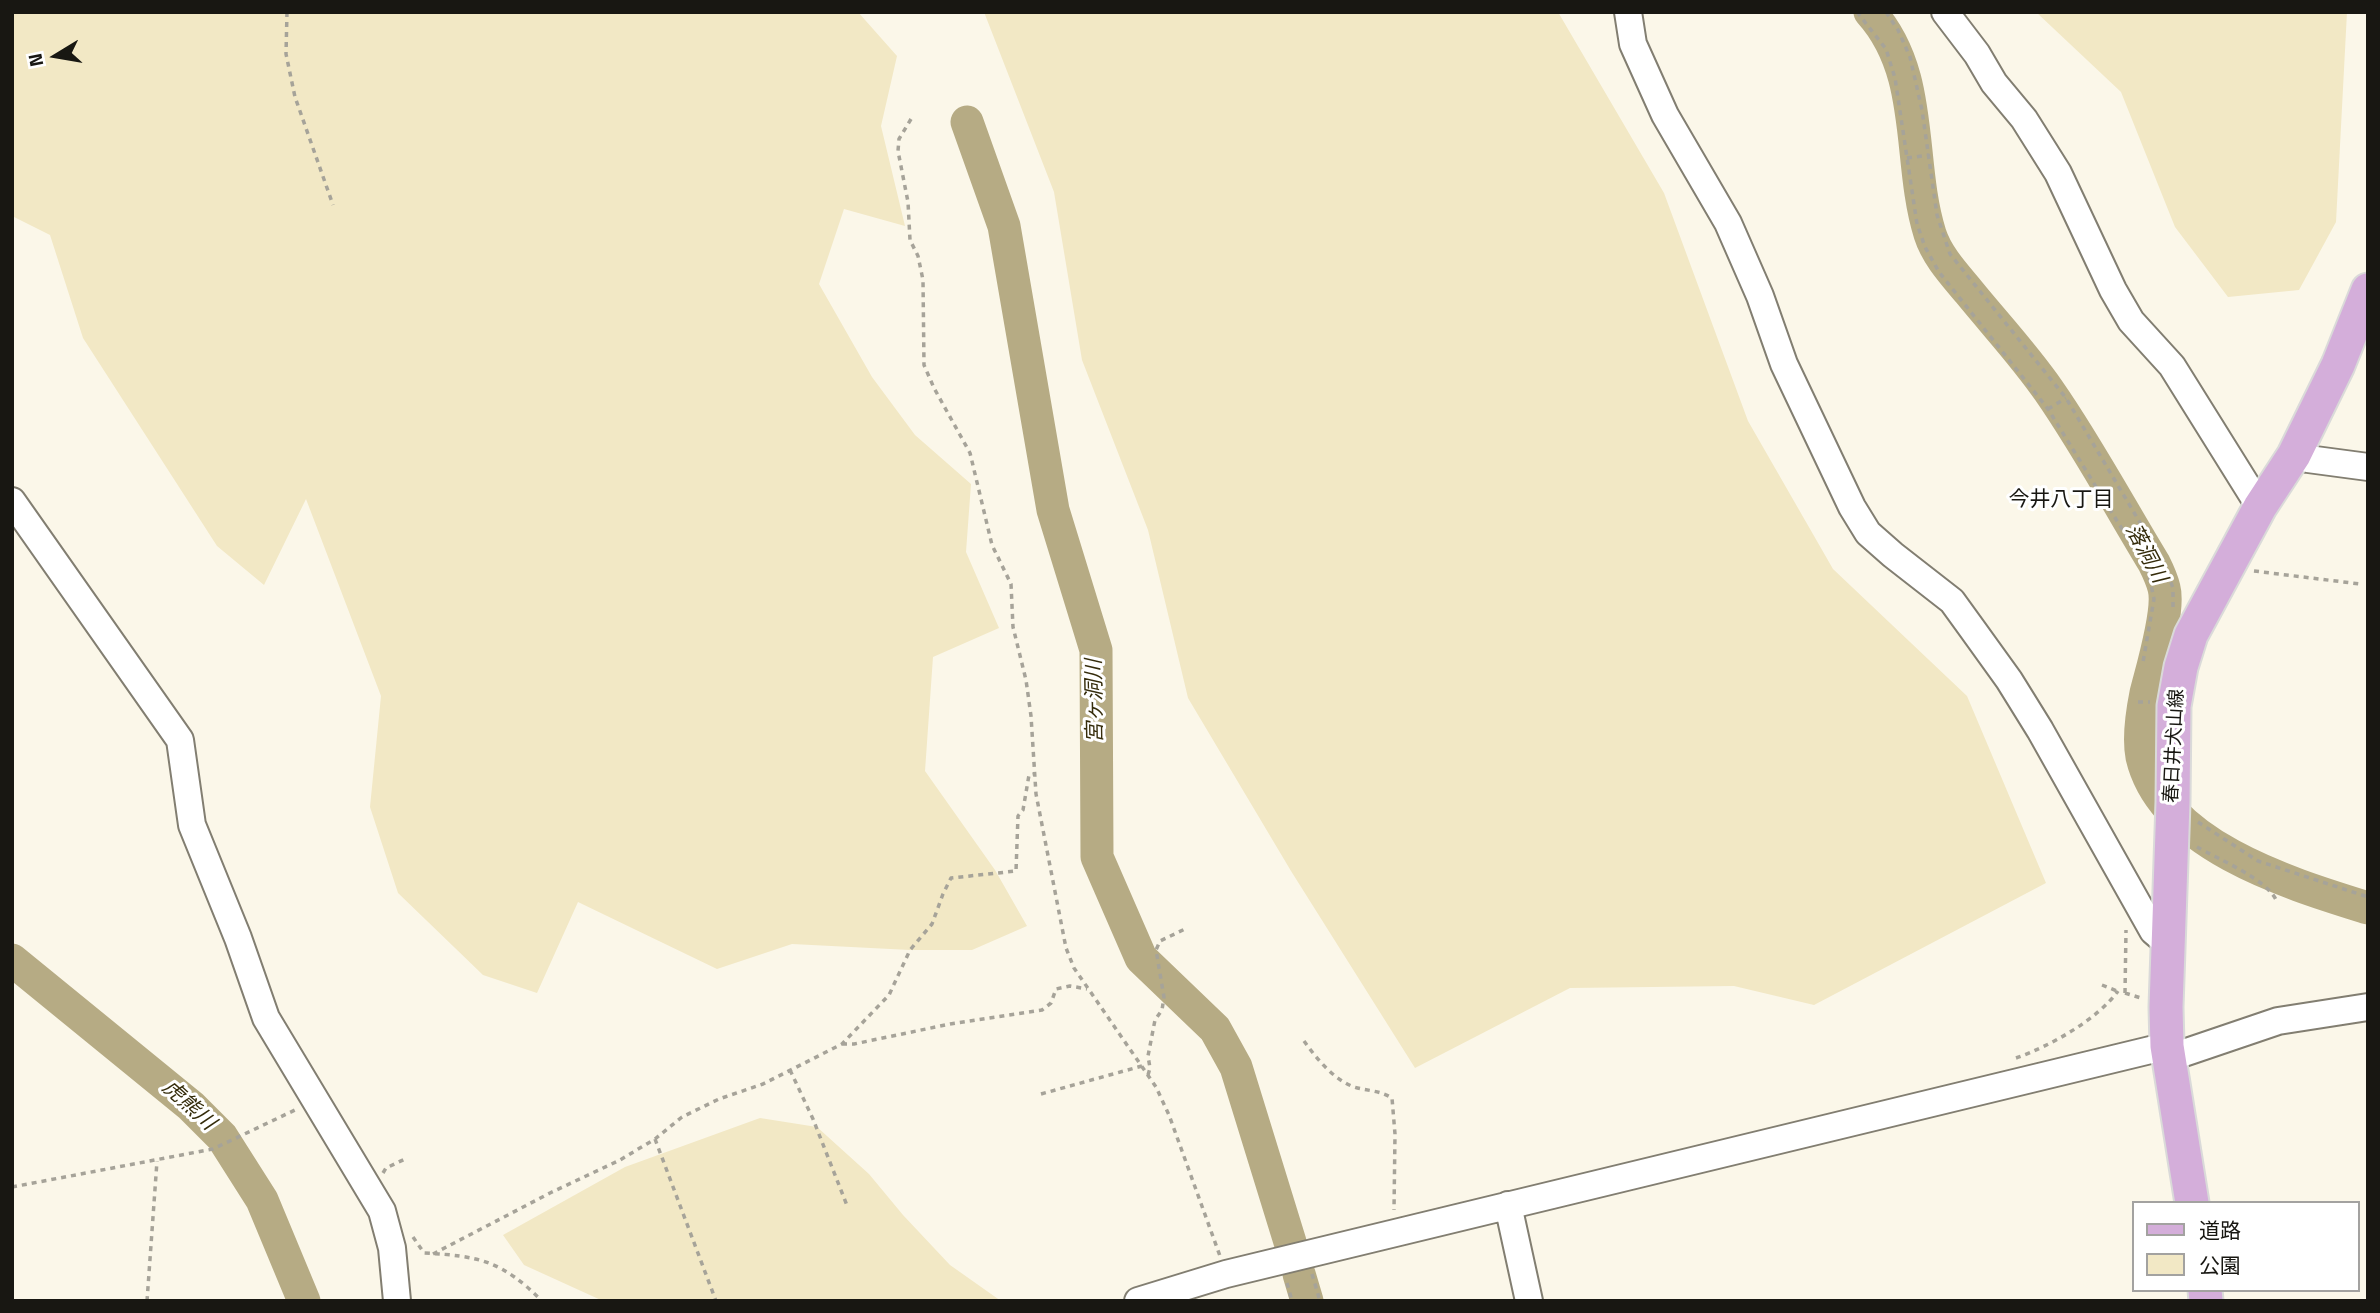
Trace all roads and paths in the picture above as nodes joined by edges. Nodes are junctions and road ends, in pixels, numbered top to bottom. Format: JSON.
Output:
{"nodes":[{"id":1,"x":287,"y":12,"type":"edge"},
{"id":2,"x":1628,"y":12,"type":"edge"},
{"id":3,"x":1857,"y":12,"type":"edge"},
{"id":4,"x":1885,"y":12,"type":"edge"},
{"id":5,"x":1945,"y":12,"type":"edge"},
{"id":6,"x":911,"y":119,"type":"dead end"},
{"id":7,"x":1928,"y":155,"type":"junction"},
{"id":8,"x":1908,"y":158,"type":"junction"},
{"id":9,"x":333,"y":205,"type":"dead end"},
{"id":10,"x":2368,"y":290,"type":"edge"},
{"id":11,"x":2066,"y":398,"type":"junction"},
{"id":12,"x":2048,"y":408,"type":"junction"},
{"id":13,"x":2294,"y":455,"type":"junction"},
{"id":14,"x":2368,"y":467,"type":"edge"},
{"id":15,"x":12,"y":501,"type":"edge"},
{"id":16,"x":2260,"y":507,"type":"junction"},
{"id":17,"x":2229,"y":565,"type":"junction"},
{"id":18,"x":2360,"y":584,"type":"dead end"},
{"id":19,"x":2173,"y":616,"type":"dead end"},
{"id":20,"x":2143,"y":662,"type":"dead end"},
{"id":21,"x":1034,"y":774,"type":"junction"},
{"id":22,"x":2171,"y":821,"type":"junction"},
{"id":23,"x":2368,"y":897,"type":"edge"},
{"id":24,"x":2277,"y":902,"type":"dead end"},
{"id":25,"x":2126,"y":926,"type":"dead end"},
{"id":26,"x":1185,"y":929,"type":"dead end"},
{"id":27,"x":2167,"y":943,"type":"junction"},
{"id":28,"x":2102,"y":985,"type":"dead end"},
{"id":29,"x":1089,"y":989,"type":"junction"},
{"id":30,"x":2119,"y":991,"type":"junction"},
{"id":31,"x":2125,"y":993,"type":"junction"},
{"id":32,"x":2166,"y":1007,"type":"junction"},
{"id":33,"x":2368,"y":1007,"type":"edge"},
{"id":34,"x":1304,"y":1041,"type":"dead end"},
{"id":35,"x":842,"y":1044,"type":"junction"},
{"id":36,"x":2168,"y":1052,"type":"junction"},
{"id":37,"x":2015,"y":1058,"type":"dead end"},
{"id":38,"x":1142,"y":1066,"type":"junction"},
{"id":39,"x":790,"y":1070,"type":"junction"},
{"id":40,"x":1148,"y":1075,"type":"junction"},
{"id":41,"x":1041,"y":1094,"type":"dead end"},
{"id":42,"x":313,"y":1097,"type":"junction"},
{"id":43,"x":655,"y":1139,"type":"junction"},
{"id":44,"x":405,"y":1159,"type":"dead end"},
{"id":45,"x":157,"y":1161,"type":"junction"},
{"id":46,"x":12,"y":1187,"type":"edge"},
{"id":47,"x":2192,"y":1201,"type":"edge"},
{"id":48,"x":1508,"y":1205,"type":"junction"},
{"id":49,"x":848,"y":1208,"type":"dead end"},
{"id":50,"x":382,"y":1211,"type":"junction"},
{"id":51,"x":1394,"y":1233,"type":"junction"},
{"id":52,"x":412,"y":1236,"type":"dead end"},
{"id":53,"x":433,"y":1254,"type":"junction"},
{"id":54,"x":1306,"y":1255,"type":"junction"},
{"id":55,"x":1226,"y":1274,"type":"junction"},
{"id":56,"x":1171,"y":1295,"type":"edge"},
{"id":57,"x":148,"y":1301,"type":"edge"},
{"id":58,"x":397,"y":1301,"type":"edge"},
{"id":59,"x":542,"y":1301,"type":"edge"},
{"id":60,"x":716,"y":1301,"type":"edge"},
{"id":61,"x":1138,"y":1301,"type":"edge"},
{"id":62,"x":1320,"y":1301,"type":"edge"},
{"id":63,"x":1530,"y":1301,"type":"edge"}],
"edges":[{"from":1,"to":9,"type":"path"},
{"from":2,"to":27,"type":"street"},
{"from":3,"to":8,"type":"path"},
{"from":4,"to":7,"type":"path"},
{"from":5,"to":16,"type":"street"},
{"from":6,"to":21,"type":"path"},
{"from":7,"to":8,"type":"path"},
{"from":7,"to":11,"type":"path"},
{"from":8,"to":12,"type":"path"},
{"from":10,"to":13,"type":"main road","name":"春日井犬山線"},
{"from":11,"to":12,"type":"path"},
{"from":11,"to":19,"type":"path"},
{"from":12,"to":20,"type":"path"},
{"from":13,"to":14,"type":"street"},
{"from":13,"to":16,"type":"main road","name":"春日井犬山線"},
{"from":15,"to":42,"type":"street"},
{"from":16,"to":17,"type":"main road","name":"春日井犬山線"},
{"from":17,"to":18,"type":"path"},
{"from":17,"to":22,"type":"main road","name":"春日井犬山線"},
{"from":21,"to":29,"type":"path"},
{"from":21,"to":35,"type":"path"},
{"from":22,"to":23,"type":"path"},
{"from":22,"to":24,"type":"path"},
{"from":22,"to":27,"type":"main road","name":"春日井犬山線"},
{"from":25,"to":31,"type":"path"},
{"from":26,"to":40,"type":"path"},
{"from":27,"to":32,"type":"main road","name":"春日井犬山線"},
{"from":28,"to":30,"type":"path"},
{"from":29,"to":35,"type":"path"},
{"from":29,"to":38,"type":"path"},
{"from":30,"to":31,"type":"path"},
{"from":30,"to":37,"type":"path"},
{"from":31,"to":32,"type":"path"},
{"from":32,"to":36,"type":"main road","name":"春日井犬山線"},
{"from":33,"to":36,"type":"street"},
{"from":34,"to":51,"type":"path"},
{"from":35,"to":39,"type":"path"},
{"from":36,"to":47,"type":"main road","name":"春日井犬山線"},
{"from":36,"to":48,"type":"street"},
{"from":38,"to":40,"type":"path"},
{"from":38,"to":41,"type":"path"},
{"from":39,"to":43,"type":"path"},
{"from":39,"to":49,"type":"path"},
{"from":40,"to":55,"type":"path"},
{"from":42,"to":45,"type":"path"},
{"from":42,"to":50,"type":"street"},
{"from":43,"to":53,"type":"path"},
{"from":43,"to":60,"type":"path"},
{"from":44,"to":50,"type":"path"},
{"from":45,"to":46,"type":"path"},
{"from":45,"to":57,"type":"path"},
{"from":48,"to":51,"type":"street"},
{"from":48,"to":63,"type":"street"},
{"from":50,"to":58,"type":"street"},
{"from":51,"to":54,"type":"street"},
{"from":52,"to":53,"type":"path"},
{"from":53,"to":59,"type":"path"},
{"from":54,"to":55,"type":"street"},
{"from":54,"to":62,"type":"path"},
{"from":55,"to":56,"type":"street"},
{"from":56,"to":61,"type":"street"}]}
